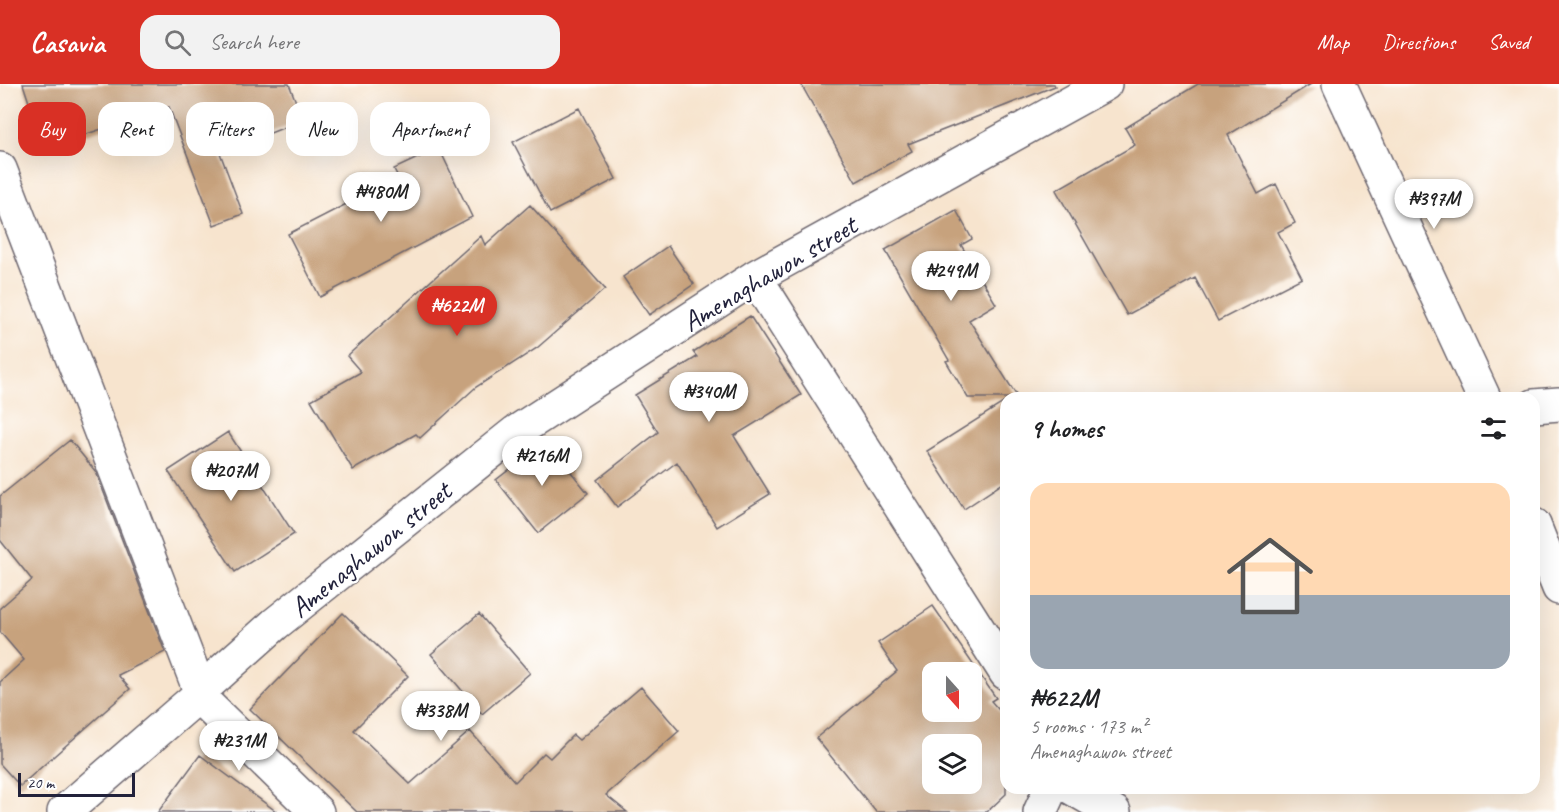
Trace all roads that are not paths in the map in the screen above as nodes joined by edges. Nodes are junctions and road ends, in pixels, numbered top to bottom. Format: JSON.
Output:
{"nodes":[{"id":1,"x":1105,"y":84,"type":"edge"},
{"id":2,"x":1339,"y":84,"type":"edge"},
{"id":3,"x":0,"y":169,"type":"edge"},
{"id":4,"x":755,"y":277,"type":"junction"},
{"id":5,"x":1481,"y":392,"type":"edge"},
{"id":6,"x":1559,"y":404,"type":"edge"},
{"id":7,"x":1540,"y":406,"type":"edge"},
{"id":8,"x":1540,"y":540,"type":"edge"},
{"id":9,"x":1559,"y":588,"type":"edge"},
{"id":10,"x":1000,"y":664,"type":"edge"},
{"id":11,"x":199,"y":693,"type":"junction"},
{"id":12,"x":1048,"y":794,"type":"edge"},
{"id":13,"x":1082,"y":794,"type":"edge"},
{"id":14,"x":64,"y":812,"type":"edge"},
{"id":15,"x":316,"y":812,"type":"edge"},
{"id":16,"x":1040,"y":812,"type":"edge"},
{"id":17,"x":1114,"y":812,"type":"edge"}],
"edges":[{"from":1,"to":4,"type":"street","name":"Amenaghawon street"},
{"from":2,"to":5,"type":"street"},
{"from":3,"to":11,"type":"street"},
{"from":4,"to":10,"type":"street"},
{"from":4,"to":11,"type":"street","name":"Amenaghawon street"},
{"from":6,"to":7,"type":"street"},
{"from":8,"to":9,"type":"street"},
{"from":11,"to":14,"type":"street","name":"Amenaghawon street"},
{"from":11,"to":15,"type":"street"},
{"from":12,"to":16,"type":"street"},
{"from":13,"to":17,"type":"street"}]}
